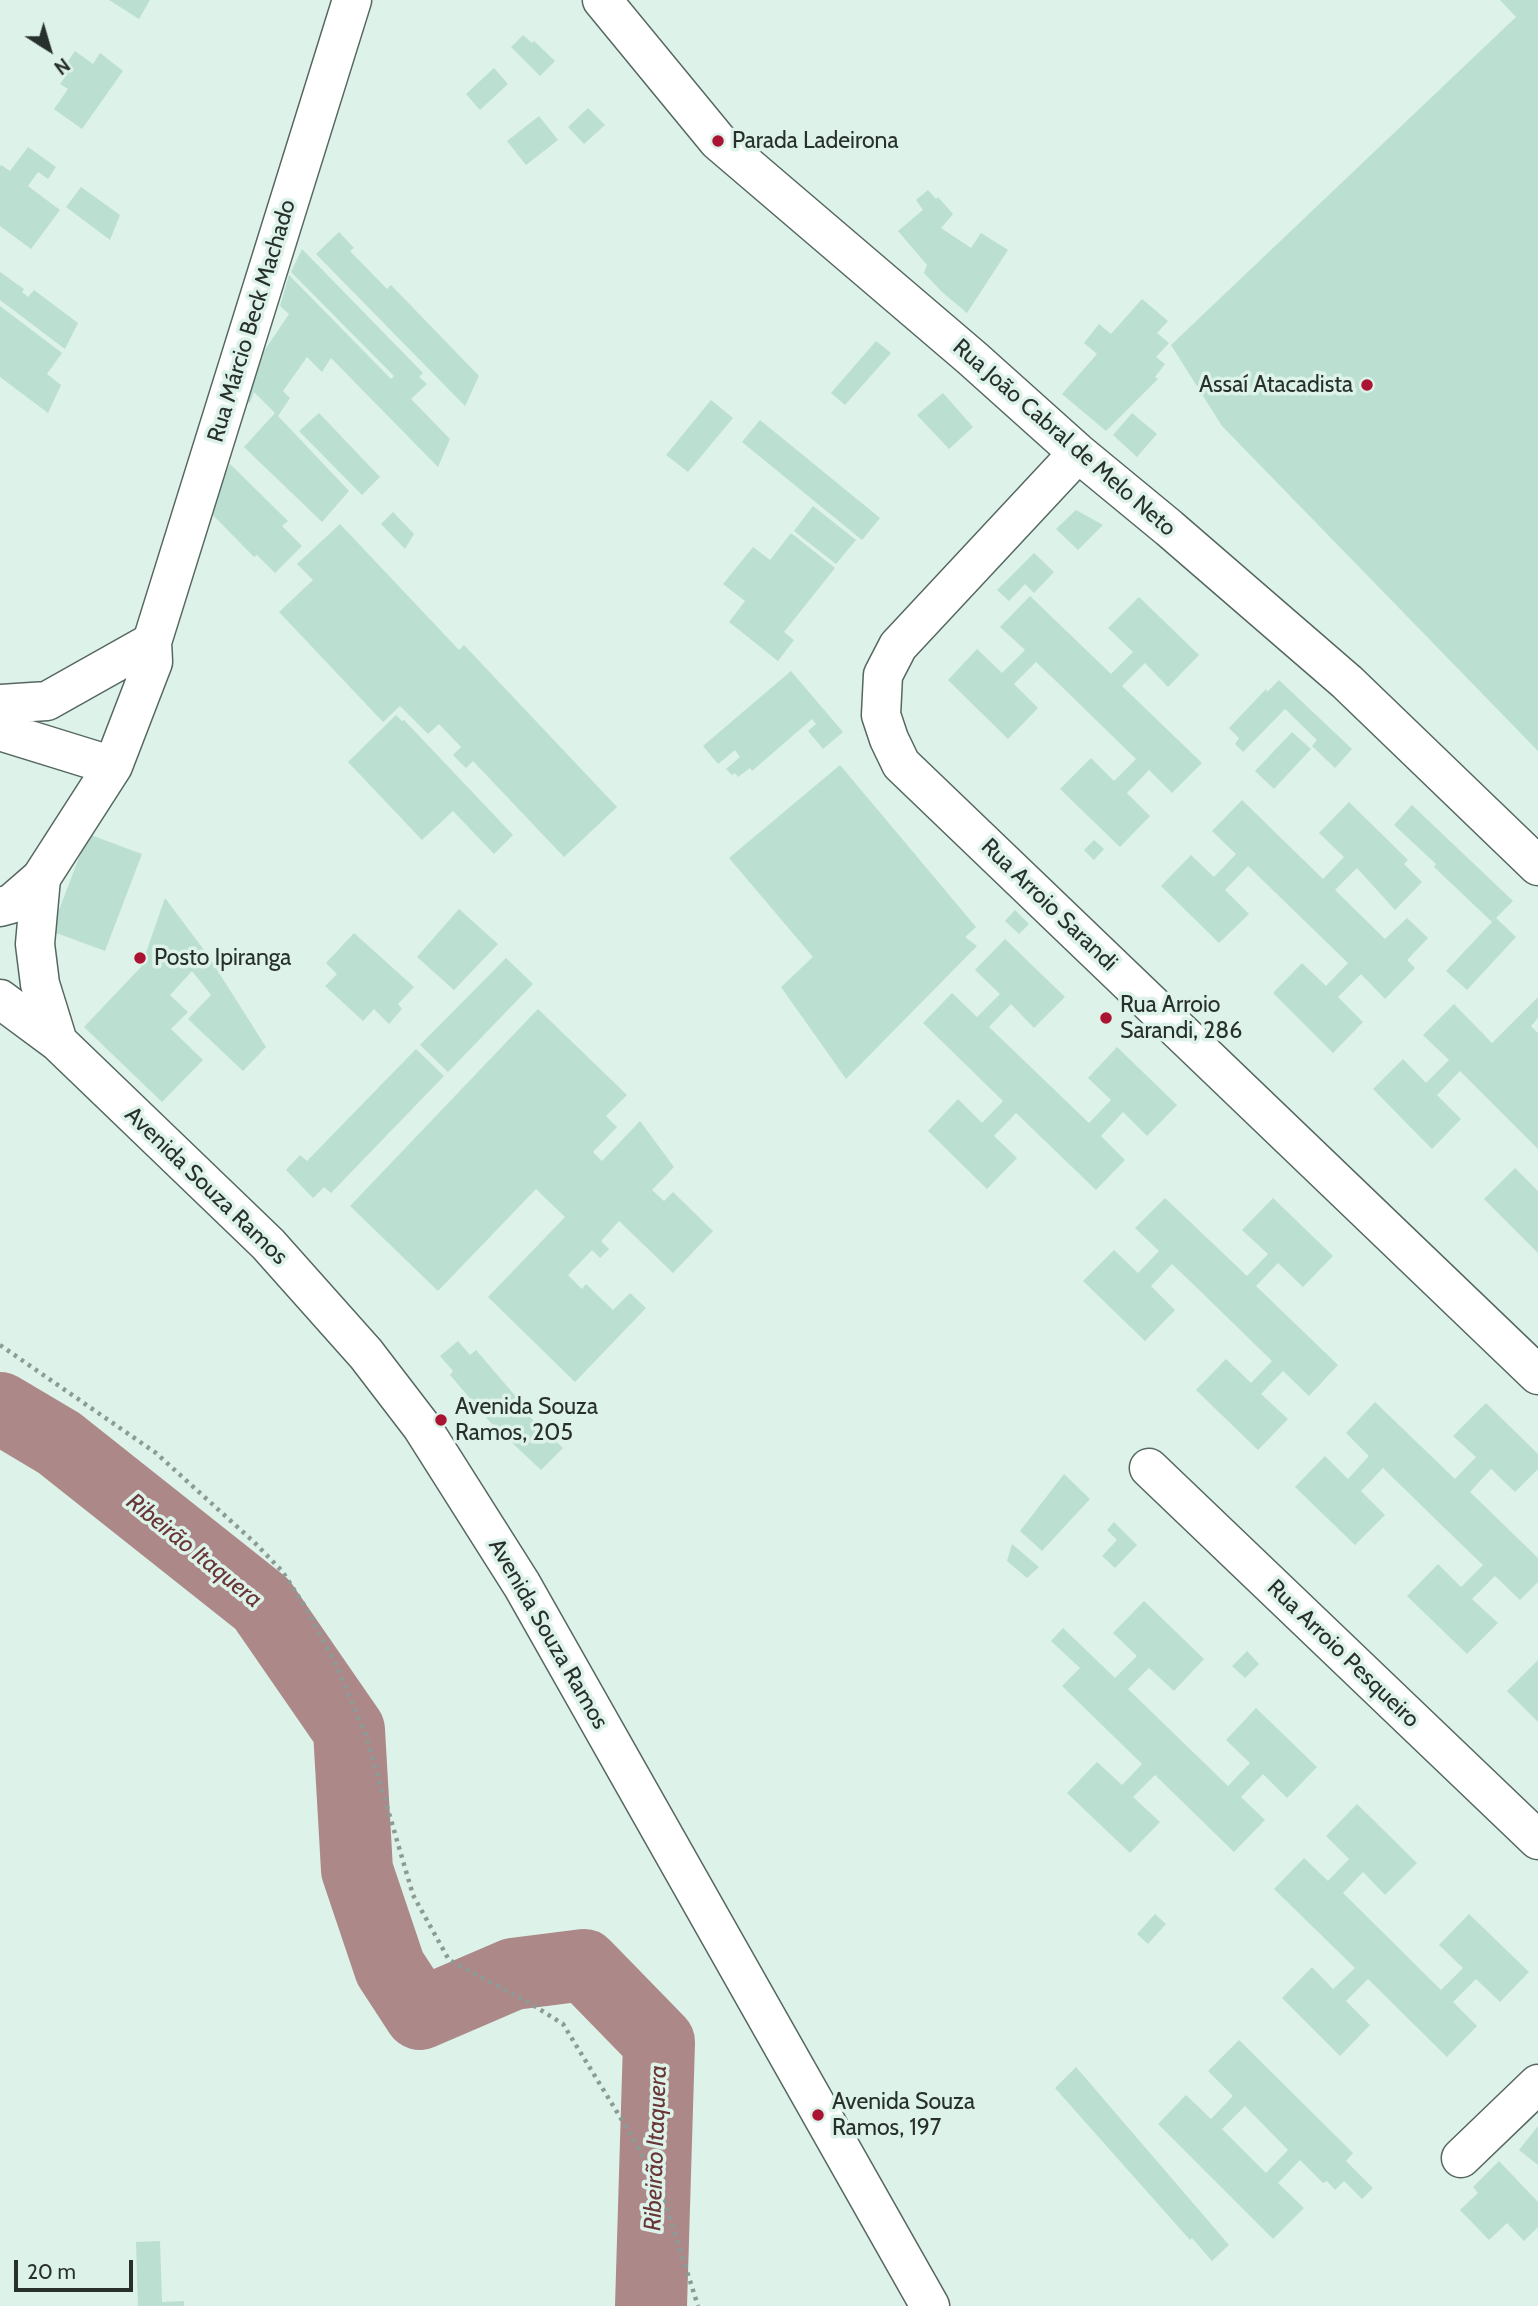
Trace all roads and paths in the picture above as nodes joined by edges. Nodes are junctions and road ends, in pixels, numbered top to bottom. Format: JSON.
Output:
{"nodes":[{"id":1,"x":352,"y":0,"type":"edge"},
{"id":2,"x":602,"y":0,"type":"edge"},
{"id":3,"x":1077,"y":453,"type":"junction"},
{"id":4,"x":152,"y":642,"type":"junction"},
{"id":5,"x":0,"y":704,"type":"edge"},
{"id":6,"x":0,"y":731,"type":"edge"},
{"id":7,"x":113,"y":766,"type":"junction"},
{"id":8,"x":1538,"y":866,"type":"edge"},
{"id":9,"x":41,"y":878,"type":"junction"},
{"id":10,"x":0,"y":907,"type":"edge"},
{"id":11,"x":0,"y":999,"type":"edge"},
{"id":12,"x":58,"y":1042,"type":"junction"},
{"id":13,"x":0,"y":1345,"type":"edge"},
{"id":14,"x":1538,"y":1374,"type":"edge"},
{"id":15,"x":1149,"y":1468,"type":"dead end"},
{"id":16,"x":1538,"y":1840,"type":"edge"},
{"id":17,"x":1538,"y":2084,"type":"edge"},
{"id":18,"x":1461,"y":2158,"type":"dead end"},
{"id":19,"x":698,"y":2306,"type":"edge"},
{"id":20,"x":930,"y":2306,"type":"edge"}],
"edges":[{"from":1,"to":4,"type":"street","name":"Rua Márcio Beck Machado"},
{"from":2,"to":3,"type":"street","name":"Rua João Cabral de Melo Neto"},
{"from":3,"to":8,"type":"street","name":"Rua João Cabral de Melo Neto"},
{"from":3,"to":14,"type":"street","name":"Rua Arroio Sarandi"},
{"from":4,"to":5,"type":"street"},
{"from":4,"to":7,"type":"street","name":"Rua Márcio Beck Machado"},
{"from":6,"to":7,"type":"street"},
{"from":7,"to":9,"type":"street","name":"Avenida Souza Ramos"},
{"from":9,"to":10,"type":"street","name":"Avenida Souza Ramos"},
{"from":9,"to":12,"type":"street","name":"Avenida Souza Ramos"},
{"from":11,"to":12,"type":"street","name":"Avenida Souza Ramos"},
{"from":12,"to":20,"type":"street","name":"Avenida Souza Ramos"},
{"from":13,"to":19,"type":"path"},
{"from":15,"to":16,"type":"street","name":"Rua Arroio Pesqueiro"},
{"from":17,"to":18,"type":"street"}]}
